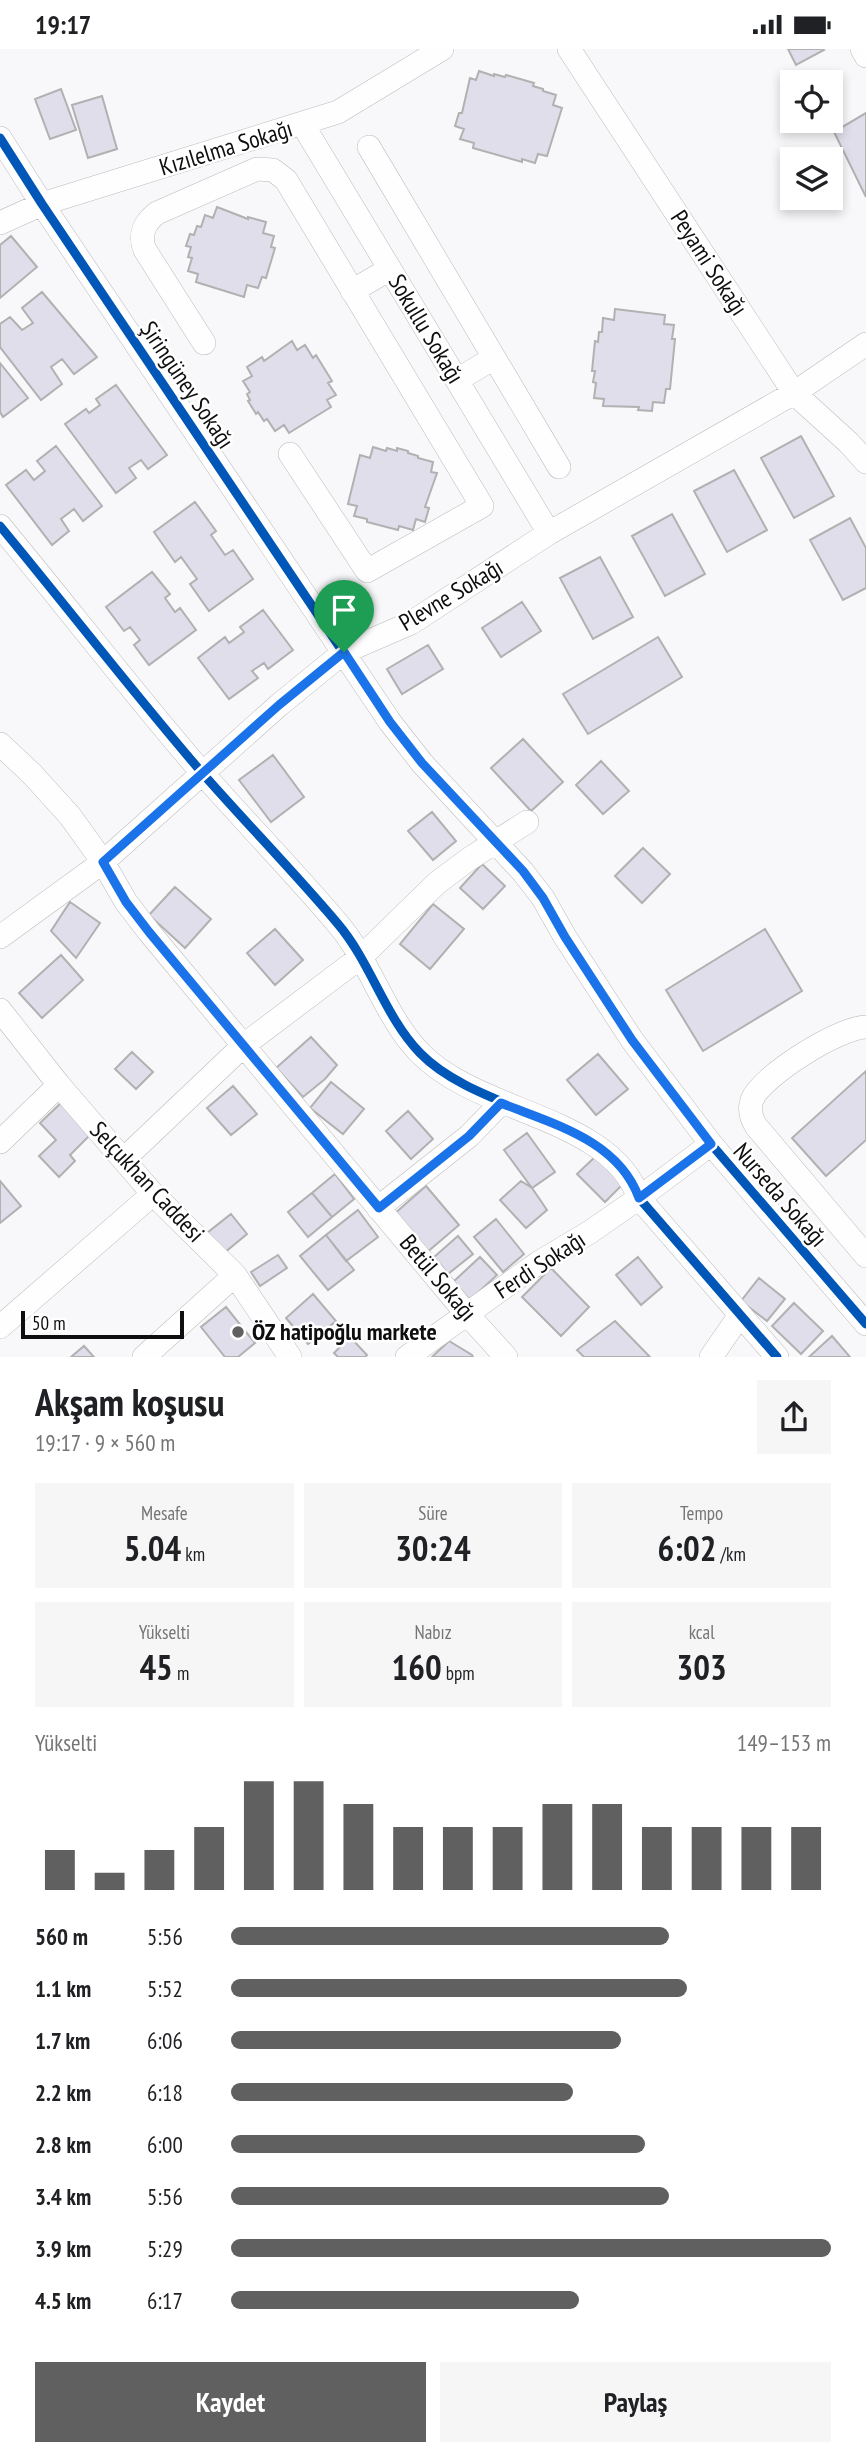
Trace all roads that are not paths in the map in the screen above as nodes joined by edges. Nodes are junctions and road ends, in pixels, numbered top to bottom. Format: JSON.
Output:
{"nodes":[{"id":1,"x":442,"y":49,"type":"edge"},
{"id":2,"x":569,"y":49,"type":"edge"},
{"id":3,"x":862,"y":49,"type":"edge"},
{"id":4,"x":866,"y":56,"type":"edge"},
{"id":5,"x":303,"y":125,"type":"junction"},
{"id":6,"x":0,"y":138,"type":"edge"},
{"id":7,"x":369,"y":147,"type":"dead end"},
{"id":8,"x":41,"y":204,"type":"junction"},
{"id":9,"x":0,"y":223,"type":"edge"},
{"id":10,"x":390,"y":269,"type":"junction"},
{"id":11,"x":352,"y":291,"type":"junction"},
{"id":12,"x":204,"y":343,"type":"dead end"},
{"id":13,"x":866,"y":344,"type":"edge"},
{"id":14,"x":494,"y":358,"type":"junction"},
{"id":15,"x":457,"y":380,"type":"junction"},
{"id":16,"x":794,"y":393,"type":"junction"},
{"id":17,"x":290,"y":454,"type":"dead end"},
{"id":18,"x":866,"y":462,"type":"edge"},
{"id":19,"x":559,"y":467,"type":"dead end"},
{"id":20,"x":0,"y":526,"type":"edge"},
{"id":21,"x":549,"y":533,"type":"junction"},
{"id":22,"x":344,"y":652,"type":"junction"},
{"id":23,"x":0,"y":744,"type":"edge"},
{"id":24,"x":203,"y":773,"type":"junction"},
{"id":25,"x":527,"y":822,"type":"dead end"},
{"id":26,"x":495,"y":842,"type":"junction"},
{"id":27,"x":103,"y":862,"type":"junction"},
{"id":28,"x":0,"y":937,"type":"edge"},
{"id":29,"x":362,"y":956,"type":"junction"},
{"id":30,"x":0,"y":1010,"type":"edge"},
{"id":31,"x":866,"y":1027,"type":"edge"},
{"id":32,"x":244,"y":1045,"type":"junction"},
{"id":33,"x":59,"y":1085,"type":"junction"},
{"id":34,"x":501,"y":1103,"type":"junction"},
{"id":35,"x":0,"y":1142,"type":"edge"},
{"id":36,"x":711,"y":1144,"type":"junction"},
{"id":37,"x":124,"y":1159,"type":"junction"},
{"id":38,"x":153,"y":1194,"type":"junction"},
{"id":39,"x":639,"y":1198,"type":"junction"},
{"id":40,"x":379,"y":1208,"type":"junction"},
{"id":41,"x":866,"y":1256,"type":"edge"},
{"id":42,"x":235,"y":1275,"type":"junction"},
{"id":43,"x":466,"y":1313,"type":"junction"},
{"id":44,"x":740,"y":1315,"type":"junction"},
{"id":45,"x":866,"y":1324,"type":"edge"},
{"id":46,"x":0,"y":1327,"type":"edge"},
{"id":47,"x":144,"y":1357,"type":"edge"},
{"id":48,"x":290,"y":1357,"type":"edge"},
{"id":49,"x":407,"y":1357,"type":"edge"},
{"id":50,"x":506,"y":1357,"type":"edge"},
{"id":51,"x":711,"y":1357,"type":"edge"},
{"id":52,"x":776,"y":1357,"type":"edge"}],
"edges":[{"from":1,"to":5,"type":"street","name":"Kızılelma Sokağı"},
{"from":2,"to":16,"type":"street","name":"Peyami Sokağı"},
{"from":3,"to":4,"type":"street"},
{"from":5,"to":8,"type":"street","name":"Kızılelma Sokağı"},
{"from":5,"to":10,"type":"street","name":"Sokullu Sokağı"},
{"from":6,"to":8,"type":"street","name":"Şiringüney Sokağı"},
{"from":7,"to":14,"type":"street"},
{"from":8,"to":9,"type":"street","name":"Kızılelma Sokağı"},
{"from":8,"to":22,"type":"street","name":"Şiringüney Sokağı"},
{"from":10,"to":11,"type":"street"},
{"from":10,"to":15,"type":"street","name":"Sokullu Sokağı"},
{"from":11,"to":12,"type":"street"},
{"from":11,"to":17,"type":"street"},
{"from":13,"to":16,"type":"street","name":"Plevne Sokağı"},
{"from":14,"to":15,"type":"street"},
{"from":14,"to":19,"type":"street"},
{"from":15,"to":21,"type":"street","name":"Sokullu Sokağı"},
{"from":16,"to":18,"type":"street","name":"Peyami Sokağı"},
{"from":16,"to":21,"type":"street","name":"Plevne Sokağı"},
{"from":20,"to":24,"type":"street"},
{"from":21,"to":22,"type":"street","name":"Plevne Sokağı"},
{"from":22,"to":24,"type":"street","name":"Plevne Sokağı"},
{"from":22,"to":26,"type":"street","name":"Nurseda Sokağı"},
{"from":23,"to":27,"type":"street","name":"Betül Sokağı"},
{"from":24,"to":27,"type":"street","name":"Plevne Sokağı"},
{"from":24,"to":29,"type":"street"},
{"from":25,"to":26,"type":"street"},
{"from":26,"to":29,"type":"street"},
{"from":26,"to":36,"type":"street","name":"Nurseda Sokağı"},
{"from":27,"to":28,"type":"street","name":"Plevne Sokağı"},
{"from":27,"to":32,"type":"street","name":"Betül Sokağı"},
{"from":29,"to":32,"type":"street"},
{"from":29,"to":34,"type":"street"},
{"from":30,"to":33,"type":"street","name":"Selçukhan Caddesi"},
{"from":31,"to":41,"type":"street"},
{"from":32,"to":37,"type":"street"},
{"from":32,"to":40,"type":"street","name":"Betül Sokağı"},
{"from":33,"to":35,"type":"street"},
{"from":33,"to":37,"type":"street","name":"Selçukhan Caddesi"},
{"from":34,"to":39,"type":"street"},
{"from":34,"to":40,"type":"street"},
{"from":36,"to":39,"type":"street","name":"Ferdi Sokağı"},
{"from":36,"to":45,"type":"street","name":"Nurseda Sokağı"},
{"from":37,"to":38,"type":"street","name":"Selçukhan Caddesi"},
{"from":38,"to":42,"type":"street","name":"Selçukhan Caddesi"},
{"from":38,"to":46,"type":"street"},
{"from":39,"to":43,"type":"street","name":"Ferdi Sokağı"},
{"from":39,"to":44,"type":"street"},
{"from":40,"to":43,"type":"street","name":"Betül Sokağı"},
{"from":42,"to":47,"type":"street"},
{"from":42,"to":48,"type":"street","name":"Selçukhan Caddesi"},
{"from":43,"to":49,"type":"street","name":"Ferdi Sokağı"},
{"from":43,"to":50,"type":"street","name":"Betül Sokağı"},
{"from":44,"to":51,"type":"street"},
{"from":44,"to":52,"type":"street"}]}
